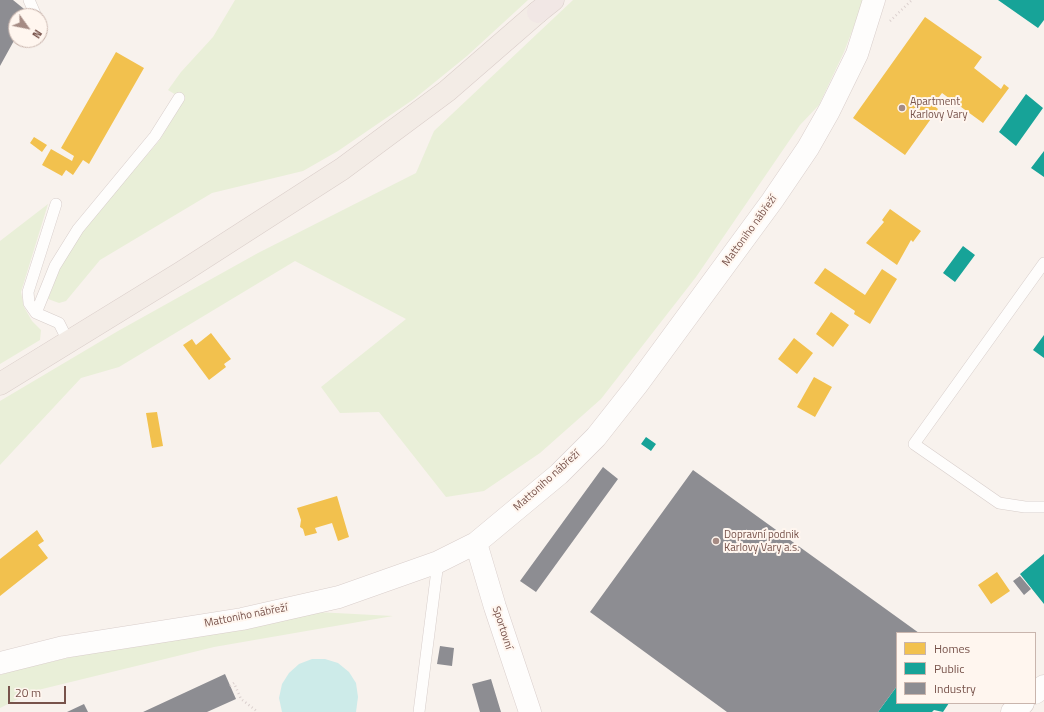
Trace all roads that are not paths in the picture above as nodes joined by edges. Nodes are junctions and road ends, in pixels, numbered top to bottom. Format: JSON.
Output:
{"nodes":[{"id":1,"x":874,"y":0,"type":"edge"},
{"id":2,"x":546,"y":4,"type":"edge"},
{"id":3,"x":179,"y":98,"type":"dead end"},
{"id":4,"x":56,"y":204,"type":"dead end"},
{"id":5,"x":1044,"y":263,"type":"edge"},
{"id":6,"x":36,"y":313,"type":"junction"},
{"id":7,"x":70,"y":343,"type":"junction"},
{"id":8,"x":0,"y":384,"type":"edge"},
{"id":9,"x":1044,"y":507,"type":"edge"},
{"id":10,"x":476,"y":543,"type":"junction"},
{"id":11,"x":438,"y":562,"type":"junction"},
{"id":12,"x":0,"y":663,"type":"edge"},
{"id":13,"x":1044,"y":686,"type":"edge"},
{"id":14,"x":1036,"y":692,"type":"edge"},
{"id":15,"x":1022,"y":704,"type":"edge"},
{"id":16,"x":419,"y":712,"type":"edge"},
{"id":17,"x":530,"y":712,"type":"edge"},
{"id":18,"x":1012,"y":712,"type":"edge"}],
"edges":[{"from":1,"to":10,"type":"main road","name":"Mattoniho nábřeží"},
{"from":2,"to":7,"type":"main road"},
{"from":3,"to":6,"type":"lane"},
{"from":4,"to":6,"type":"lane"},
{"from":5,"to":9,"type":"lane"},
{"from":6,"to":7,"type":"lane"},
{"from":7,"to":8,"type":"main road"},
{"from":10,"to":11,"type":"main road","name":"Mattoniho nábřeží"},
{"from":10,"to":17,"type":"main road","name":"Sportovní"},
{"from":11,"to":12,"type":"main road","name":"Mattoniho nábřeží"},
{"from":11,"to":16,"type":"lane"},
{"from":13,"to":14,"type":"main road"},
{"from":15,"to":18,"type":"main road"}]}
